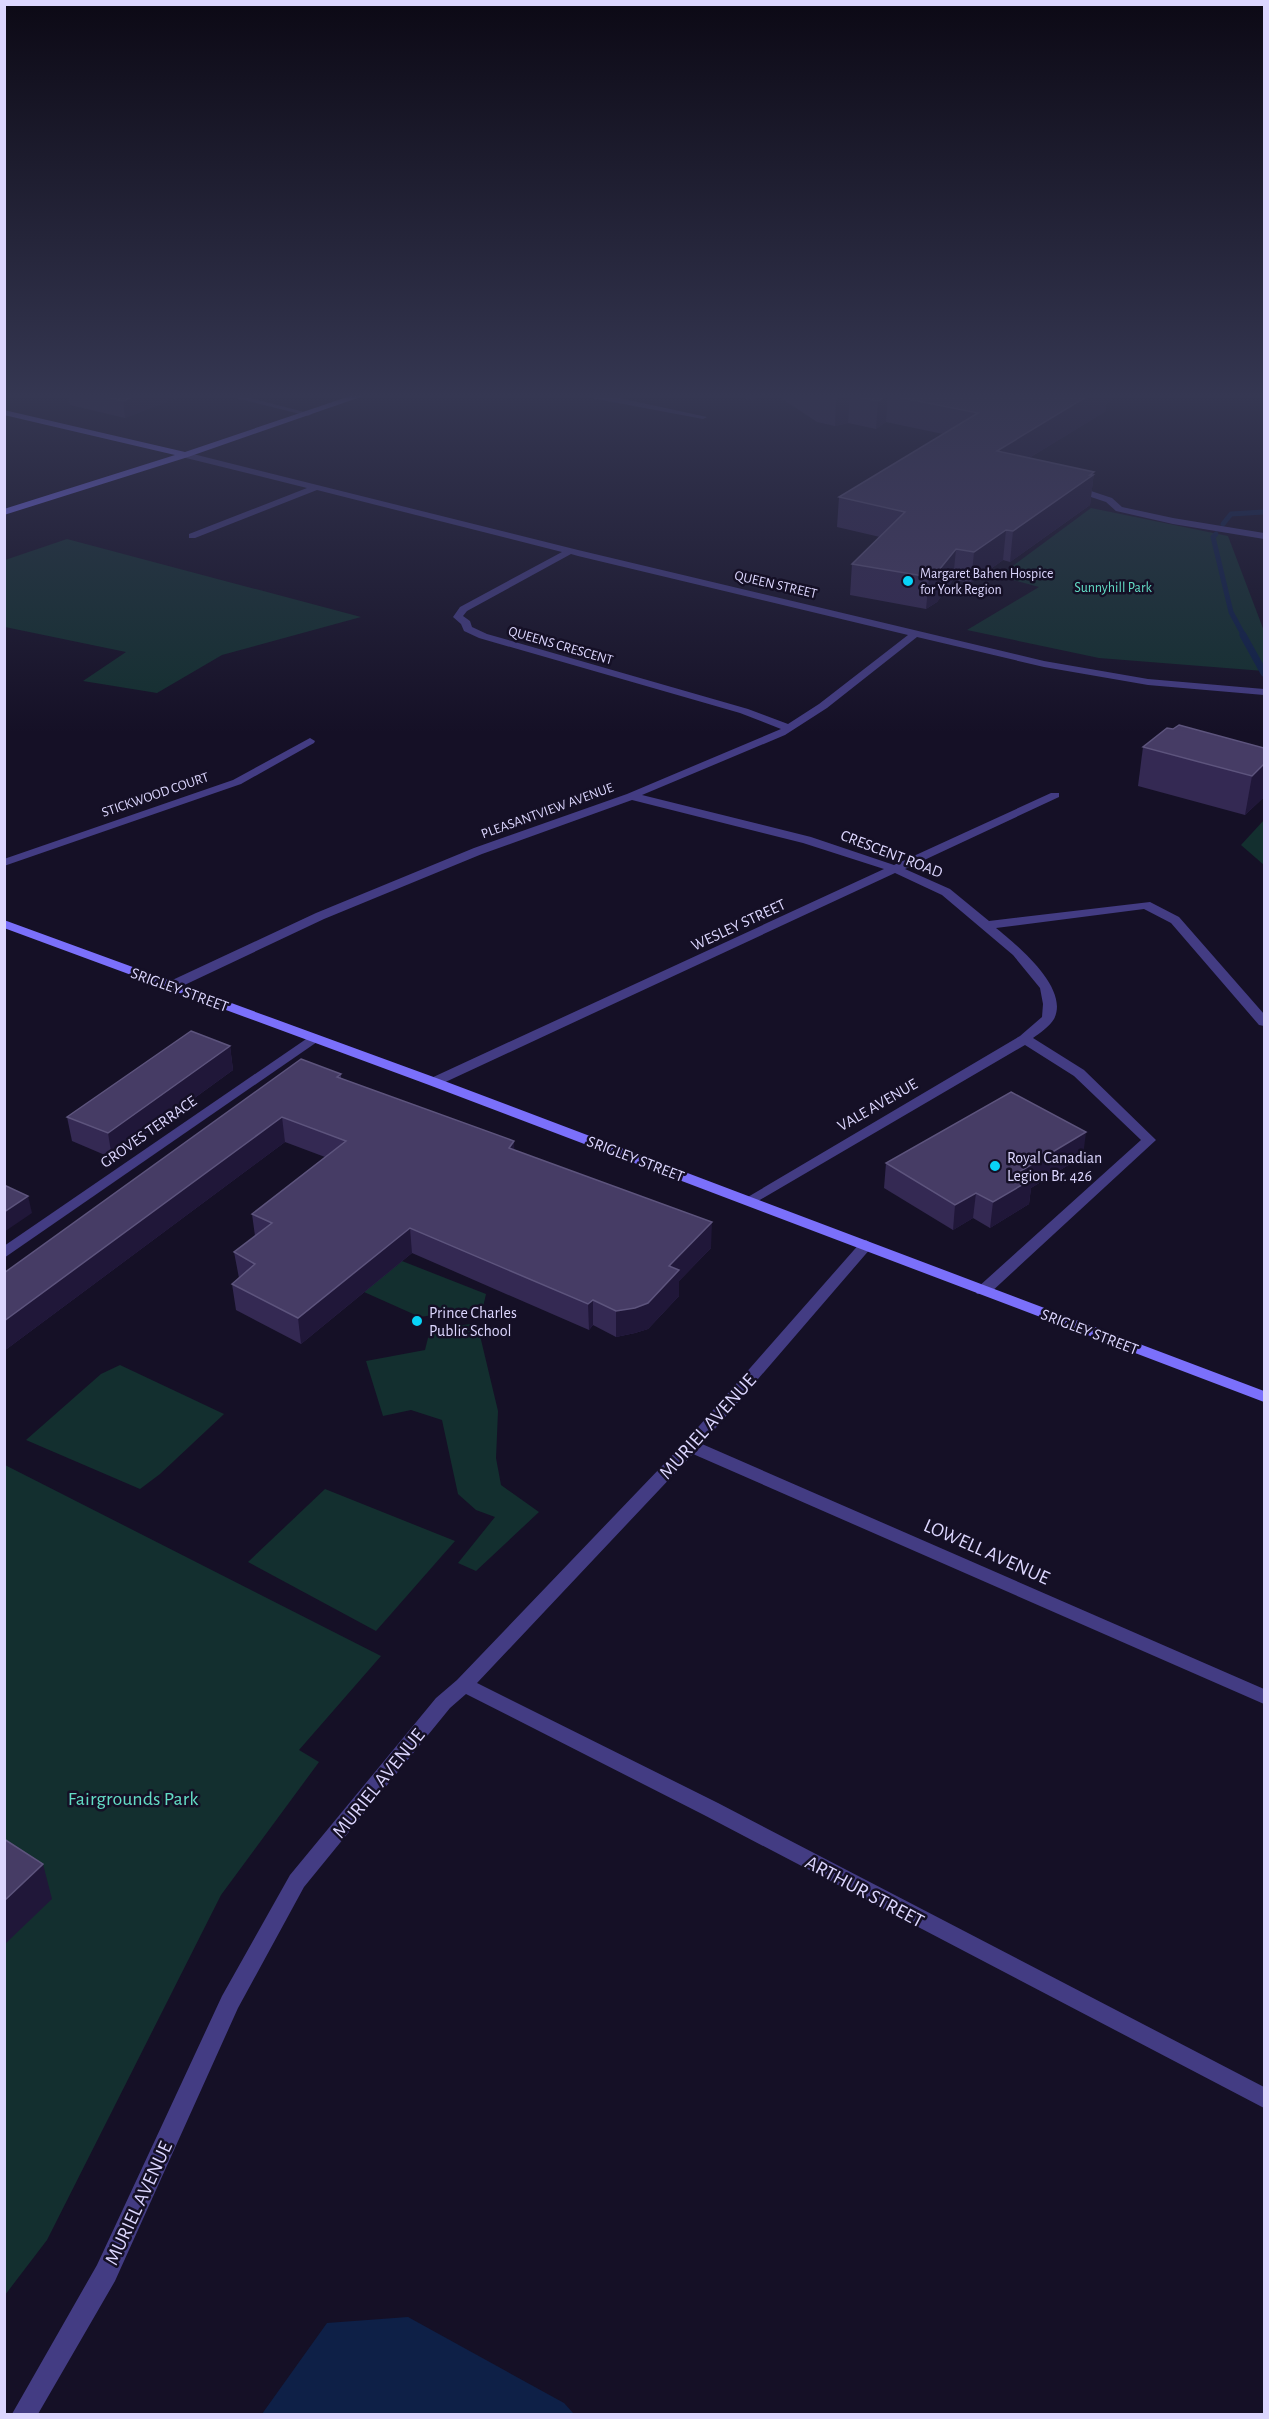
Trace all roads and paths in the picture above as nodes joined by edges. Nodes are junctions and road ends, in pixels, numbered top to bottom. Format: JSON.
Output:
{"nodes":[{"id":1,"x":20,"y":507,"type":"edge"},
{"id":2,"x":267,"y":507,"type":"edge"},
{"id":3,"x":391,"y":507,"type":"edge"},
{"id":4,"x":1117,"y":507,"type":"edge"},
{"id":5,"x":4,"y":512,"type":"edge"},
{"id":6,"x":192,"y":536,"type":"dead end"},
{"id":7,"x":1264,"y":536,"type":"edge"},
{"id":8,"x":570,"y":551,"type":"junction"},
{"id":9,"x":916,"y":633,"type":"junction"},
{"id":10,"x":1264,"y":692,"type":"edge"},
{"id":11,"x":789,"y":728,"type":"junction"},
{"id":12,"x":310,"y":741,"type":"dead end"},
{"id":13,"x":1055,"y":795,"type":"dead end"},
{"id":14,"x":631,"y":796,"type":"junction"},
{"id":15,"x":4,"y":863,"type":"edge"},
{"id":16,"x":895,"y":869,"type":"junction"},
{"id":17,"x":4,"y":924,"type":"edge"},
{"id":18,"x":988,"y":925,"type":"junction"},
{"id":19,"x":171,"y":986,"type":"junction"},
{"id":20,"x":1264,"y":1022,"type":"edge"},
{"id":21,"x":312,"y":1039,"type":"junction"},
{"id":22,"x":1025,"y":1039,"type":"junction"},
{"id":23,"x":434,"y":1082,"type":"junction"},
{"id":24,"x":748,"y":1201,"type":"junction"},
{"id":25,"x":866,"y":1245,"type":"junction"},
{"id":26,"x":4,"y":1253,"type":"edge"},
{"id":27,"x":983,"y":1291,"type":"junction"},
{"id":28,"x":1264,"y":1397,"type":"edge"},
{"id":29,"x":691,"y":1446,"type":"junction"},
{"id":30,"x":464,"y":1685,"type":"junction"},
{"id":31,"x":1264,"y":1697,"type":"edge"},
{"id":32,"x":1264,"y":2098,"type":"edge"},
{"id":33,"x":24,"y":2415,"type":"edge"}],
"edges":[{"from":1,"to":5,"type":"street"},
{"from":2,"to":6,"type":"street"},
{"from":3,"to":8,"type":"street","name":"QUEEN STREET"},
{"from":4,"to":7,"type":"street"},
{"from":8,"to":9,"type":"street","name":"QUEEN STREET"},
{"from":8,"to":11,"type":"street","name":"QUEENS CRESCENT"},
{"from":9,"to":10,"type":"street","name":"QUEEN STREET"},
{"from":9,"to":11,"type":"street","name":"PLEASANTVIEW AVENUE"},
{"from":11,"to":14,"type":"street","name":"PLEASANTVIEW AVENUE"},
{"from":12,"to":15,"type":"street","name":"STICKWOOD COURT"},
{"from":13,"to":16,"type":"street","name":"WESLEY STREET"},
{"from":14,"to":16,"type":"street","name":"CRESCENT ROAD"},
{"from":14,"to":19,"type":"street","name":"PLEASANTVIEW AVENUE"},
{"from":16,"to":18,"type":"street","name":"CRESCENT ROAD"},
{"from":16,"to":23,"type":"street","name":"WESLEY STREET"},
{"from":17,"to":19,"type":"street","name":"SRIGLEY STREET"},
{"from":18,"to":20,"type":"street"},
{"from":18,"to":22,"type":"street","name":"CRESCENT ROAD"},
{"from":19,"to":21,"type":"street","name":"SRIGLEY STREET"},
{"from":21,"to":23,"type":"street","name":"SRIGLEY STREET"},
{"from":21,"to":26,"type":"street","name":"GROVES TERRACE"},
{"from":22,"to":24,"type":"street","name":"VALE AVENUE"},
{"from":22,"to":27,"type":"street"},
{"from":23,"to":24,"type":"street","name":"SRIGLEY STREET"},
{"from":24,"to":25,"type":"street","name":"SRIGLEY STREET"},
{"from":25,"to":27,"type":"street","name":"SRIGLEY STREET"},
{"from":25,"to":29,"type":"street","name":"MURIEL AVENUE"},
{"from":27,"to":28,"type":"street","name":"SRIGLEY STREET"},
{"from":29,"to":30,"type":"street","name":"MURIEL AVENUE"},
{"from":29,"to":31,"type":"street","name":"LOWELL AVENUE"},
{"from":30,"to":32,"type":"street","name":"ARTHUR STREET"},
{"from":30,"to":33,"type":"street","name":"MURIEL AVENUE"}]}
